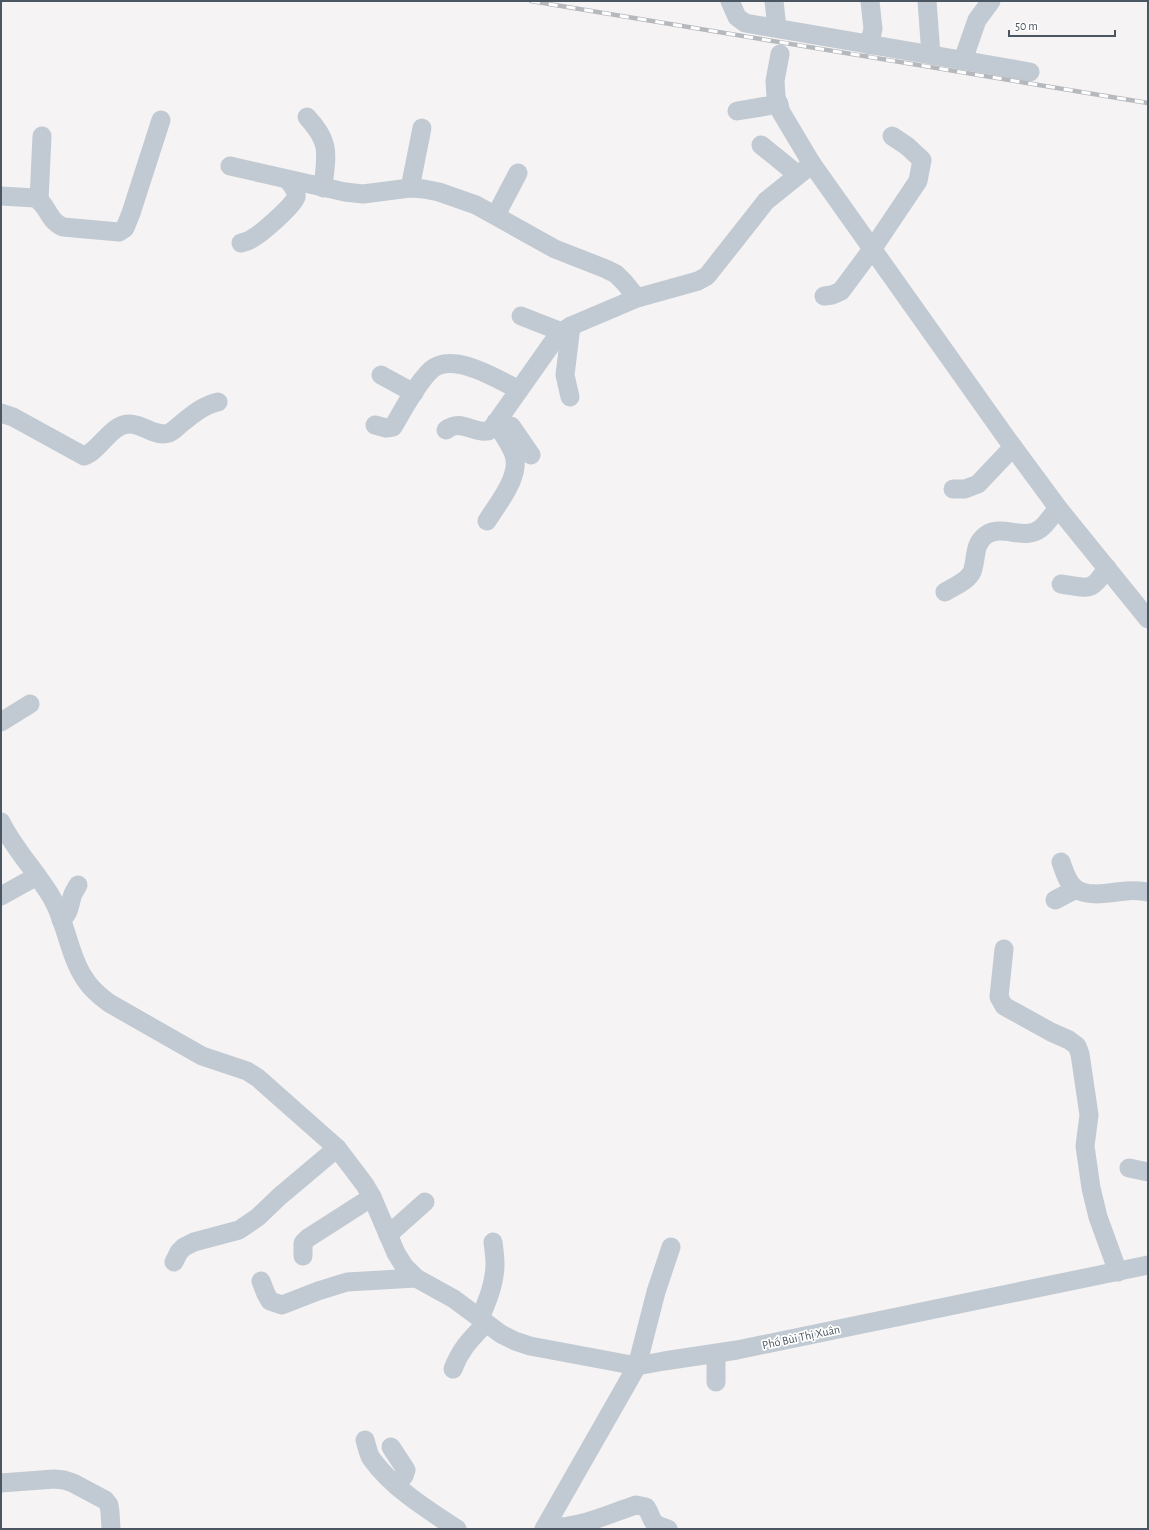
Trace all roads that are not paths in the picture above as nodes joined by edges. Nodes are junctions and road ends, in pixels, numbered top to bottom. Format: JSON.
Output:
{"nodes":[{"id":1,"x":730,"y":1,"type":"edge"},
{"id":2,"x":774,"y":1,"type":"edge"},
{"id":3,"x":870,"y":1,"type":"edge"},
{"id":4,"x":927,"y":1,"type":"edge"},
{"id":5,"x":990,"y":1,"type":"edge"},
{"id":6,"x":777,"y":28,"type":"junction"},
{"id":7,"x":869,"y":45,"type":"junction"},
{"id":8,"x":780,"y":54,"type":"dead end"},
{"id":9,"x":931,"y":55,"type":"junction"},
{"id":10,"x":963,"y":60,"type":"junction"},
{"id":11,"x":1030,"y":72,"type":"dead end"},
{"id":12,"x":779,"y":104,"type":"junction"},
{"id":13,"x":737,"y":111,"type":"dead end"},
{"id":14,"x":307,"y":118,"type":"dead end"},
{"id":15,"x":161,"y":120,"type":"dead end"},
{"id":16,"x":422,"y":128,"type":"dead end"},
{"id":17,"x":42,"y":136,"type":"dead end"},
{"id":18,"x":892,"y":136,"type":"dead end"},
{"id":19,"x":761,"y":145,"type":"dead end"},
{"id":20,"x":230,"y":166,"type":"dead end"},
{"id":21,"x":805,"y":169,"type":"junction"},
{"id":22,"x":518,"y":173,"type":"dead end"},
{"id":23,"x":288,"y":180,"type":"junction"},
{"id":24,"x":323,"y":188,"type":"junction"},
{"id":25,"x":410,"y":188,"type":"junction"},
{"id":26,"x":1,"y":196,"type":"edge"},
{"id":27,"x":39,"y":200,"type":"junction"},
{"id":28,"x":496,"y":215,"type":"junction"},
{"id":29,"x":241,"y":243,"type":"dead end"},
{"id":30,"x":873,"y":248,"type":"junction"},
{"id":31,"x":824,"y":296,"type":"dead end"},
{"id":32,"x":637,"y":298,"type":"junction"},
{"id":33,"x":521,"y":316,"type":"dead end"},
{"id":34,"x":567,"y":329,"type":"junction"},
{"id":35,"x":380,"y":374,"type":"dead end"},
{"id":36,"x":519,"y":390,"type":"junction"},
{"id":37,"x":414,"y":393,"type":"junction"},
{"id":38,"x":570,"y":397,"type":"dead end"},
{"id":39,"x":218,"y":402,"type":"dead end"},
{"id":40,"x":1,"y":413,"type":"edge"},
{"id":41,"x":499,"y":418,"type":"junction"},
{"id":42,"x":374,"y":425,"type":"dead end"},
{"id":43,"x":446,"y":430,"type":"dead end"},
{"id":44,"x":1013,"y":447,"type":"junction"},
{"id":45,"x":531,"y":455,"type":"dead end"},
{"id":46,"x":954,"y":489,"type":"dead end"},
{"id":47,"x":1058,"y":508,"type":"junction"},
{"id":48,"x":488,"y":521,"type":"dead end"},
{"id":49,"x":1107,"y":568,"type":"junction"},
{"id":50,"x":1061,"y":584,"type":"dead end"},
{"id":51,"x":945,"y":592,"type":"dead end"},
{"id":52,"x":1148,"y":618,"type":"edge"},
{"id":53,"x":30,"y":704,"type":"dead end"},
{"id":54,"x":1,"y":722,"type":"edge"},
{"id":55,"x":1,"y":822,"type":"edge"},
{"id":56,"x":1061,"y":862,"type":"dead end"},
{"id":57,"x":37,"y":876,"type":"junction"},
{"id":58,"x":78,"y":885,"type":"dead end"},
{"id":59,"x":1076,"y":889,"type":"junction"},
{"id":60,"x":1148,"y":892,"type":"edge"},
{"id":61,"x":1,"y":896,"type":"edge"},
{"id":62,"x":1055,"y":900,"type":"dead end"},
{"id":63,"x":61,"y":920,"type":"junction"},
{"id":64,"x":1004,"y":949,"type":"dead end"},
{"id":65,"x":337,"y":1148,"type":"junction"},
{"id":66,"x":1129,"y":1168,"type":"dead end"},
{"id":67,"x":1148,"y":1172,"type":"edge"},
{"id":68,"x":372,"y":1197,"type":"junction"},
{"id":69,"x":424,"y":1202,"type":"dead end"},
{"id":70,"x":388,"y":1235,"type":"junction"},
{"id":71,"x":493,"y":1242,"type":"dead end"},
{"id":72,"x":671,"y":1247,"type":"dead end"},
{"id":73,"x":303,"y":1256,"type":"dead end"},
{"id":74,"x":174,"y":1262,"type":"dead end"},
{"id":75,"x":1148,"y":1265,"type":"edge"},
{"id":76,"x":1118,"y":1272,"type":"junction"},
{"id":77,"x":416,"y":1278,"type":"junction"},
{"id":78,"x":261,"y":1281,"type":"dead end"},
{"id":79,"x":483,"y":1321,"type":"junction"},
{"id":80,"x":716,"y":1354,"type":"junction"},
{"id":81,"x":637,"y":1366,"type":"junction"},
{"id":82,"x":453,"y":1369,"type":"dead end"},
{"id":83,"x":716,"y":1382,"type":"dead end"},
{"id":84,"x":365,"y":1440,"type":"dead end"},
{"id":85,"x":391,"y":1447,"type":"dead end"},
{"id":86,"x":1,"y":1483,"type":"edge"},
{"id":87,"x":395,"y":1483,"type":"junction"},
{"id":88,"x":545,"y":1528,"type":"edge"},
{"id":89,"x":111,"y":1529,"type":"edge"},
{"id":90,"x":457,"y":1529,"type":"edge"},
{"id":91,"x":668,"y":1529,"type":"edge"}],
"edges":[{"from":1,"to":6,"type":"street"},
{"from":2,"to":6,"type":"street"},
{"from":3,"to":7,"type":"street"},
{"from":4,"to":9,"type":"street"},
{"from":5,"to":10,"type":"street"},
{"from":6,"to":7,"type":"street"},
{"from":7,"to":9,"type":"street"},
{"from":8,"to":12,"type":"street"},
{"from":9,"to":10,"type":"street"},
{"from":10,"to":11,"type":"street"},
{"from":12,"to":13,"type":"street"},
{"from":12,"to":21,"type":"street"},
{"from":14,"to":24,"type":"street"},
{"from":15,"to":27,"type":"street"},
{"from":16,"to":25,"type":"street"},
{"from":17,"to":27,"type":"street"},
{"from":18,"to":30,"type":"street"},
{"from":19,"to":21,"type":"street"},
{"from":20,"to":23,"type":"street"},
{"from":21,"to":30,"type":"street"},
{"from":21,"to":32,"type":"street"},
{"from":22,"to":28,"type":"street"},
{"from":23,"to":24,"type":"street"},
{"from":23,"to":29,"type":"street"},
{"from":24,"to":25,"type":"street"},
{"from":25,"to":28,"type":"street"},
{"from":26,"to":27,"type":"street"},
{"from":28,"to":32,"type":"street"},
{"from":30,"to":31,"type":"street"},
{"from":30,"to":44,"type":"street"},
{"from":32,"to":34,"type":"street"},
{"from":33,"to":34,"type":"street"},
{"from":34,"to":36,"type":"street"},
{"from":34,"to":38,"type":"street"},
{"from":35,"to":37,"type":"street"},
{"from":36,"to":37,"type":"street"},
{"from":36,"to":41,"type":"street"},
{"from":37,"to":42,"type":"street"},
{"from":39,"to":40,"type":"street"},
{"from":41,"to":43,"type":"street"},
{"from":41,"to":45,"type":"street"},
{"from":41,"to":48,"type":"street"},
{"from":44,"to":46,"type":"street"},
{"from":44,"to":47,"type":"street"},
{"from":47,"to":49,"type":"street"},
{"from":47,"to":51,"type":"street"},
{"from":49,"to":50,"type":"street"},
{"from":49,"to":52,"type":"street"},
{"from":53,"to":54,"type":"street"},
{"from":55,"to":57,"type":"street"},
{"from":56,"to":59,"type":"street"},
{"from":57,"to":61,"type":"street"},
{"from":57,"to":63,"type":"street"},
{"from":58,"to":63,"type":"street"},
{"from":59,"to":60,"type":"street"},
{"from":59,"to":62,"type":"street"},
{"from":63,"to":65,"type":"street"},
{"from":64,"to":76,"type":"street"},
{"from":65,"to":68,"type":"street"},
{"from":65,"to":74,"type":"street"},
{"from":66,"to":67,"type":"street"},
{"from":68,"to":70,"type":"street"},
{"from":68,"to":73,"type":"street"},
{"from":69,"to":70,"type":"street"},
{"from":70,"to":77,"type":"street"},
{"from":71,"to":79,"type":"street"},
{"from":72,"to":81,"type":"street"},
{"from":75,"to":76,"type":"street","name":"Phố Bùi Thị Xuân"},
{"from":76,"to":80,"type":"street","name":"Phố Bùi Thị Xuân"},
{"from":77,"to":78,"type":"street"},
{"from":77,"to":79,"type":"street"},
{"from":79,"to":81,"type":"street"},
{"from":79,"to":82,"type":"street"},
{"from":80,"to":81,"type":"street","name":"Phố Bùi Thị Xuân"},
{"from":80,"to":83,"type":"street"},
{"from":81,"to":88,"type":"street"},
{"from":84,"to":87,"type":"street"},
{"from":85,"to":87,"type":"street"},
{"from":86,"to":89,"type":"street"},
{"from":87,"to":90,"type":"street"},
{"from":88,"to":91,"type":"street"}]}
